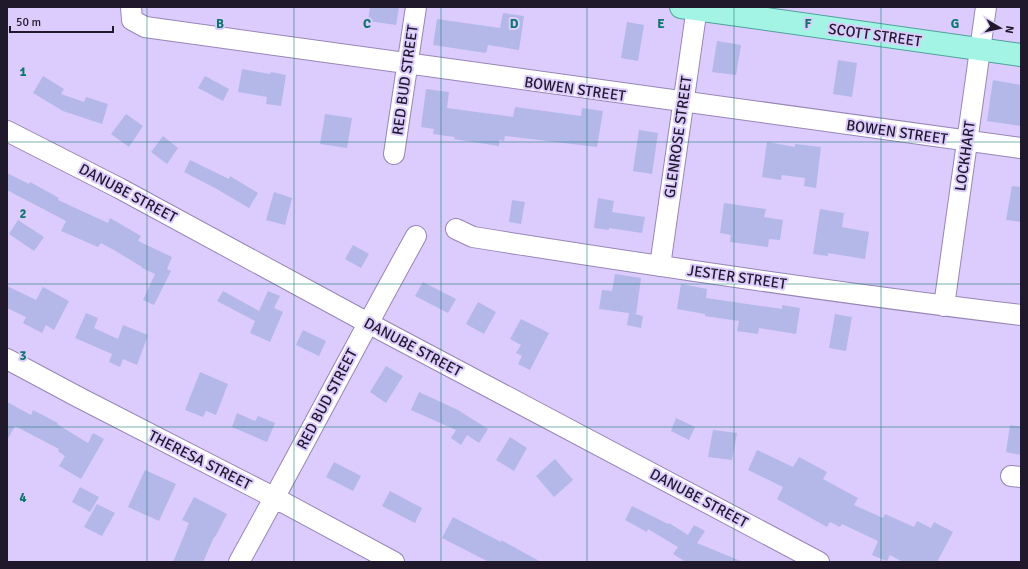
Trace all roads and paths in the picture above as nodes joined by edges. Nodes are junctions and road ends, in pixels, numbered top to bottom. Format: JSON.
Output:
{"nodes":[{"id":1,"x":416,"y":7,"type":"edge"},
{"id":2,"x":986,"y":7,"type":"edge"},
{"id":3,"x":692,"y":8,"type":"edge"},
{"id":4,"x":132,"y":14,"type":"edge"},
{"id":5,"x":980,"y":50,"type":"junction"},
{"id":6,"x":1021,"y":55,"type":"edge"},
{"id":7,"x":408,"y":65,"type":"junction"},
{"id":8,"x":683,"y":103,"type":"junction"},
{"id":9,"x":7,"y":131,"type":"edge"},
{"id":10,"x":967,"y":141,"type":"junction"},
{"id":11,"x":1021,"y":148,"type":"edge"},
{"id":12,"x":394,"y":154,"type":"dead end"},
{"id":13,"x":456,"y":229,"type":"dead end"},
{"id":14,"x":416,"y":236,"type":"dead end"},
{"id":15,"x":660,"y":266,"type":"junction"},
{"id":16,"x":944,"y":306,"type":"junction"},
{"id":17,"x":1021,"y":315,"type":"edge"},
{"id":18,"x":368,"y":323,"type":"junction"},
{"id":19,"x":7,"y":359,"type":"edge"},
{"id":20,"x":275,"y":498,"type":"junction"},
{"id":21,"x":239,"y":562,"type":"edge"},
{"id":22,"x":394,"y":562,"type":"edge"},
{"id":23,"x":819,"y":562,"type":"edge"}],
"edges":[{"from":1,"to":7,"type":"street","name":"RED BUD STREET"},
{"from":2,"to":5,"type":"street","name":"LOCKHART"},
{"from":3,"to":5,"type":"main road","name":"SCOTT STREET"},
{"from":3,"to":8,"type":"street","name":"GLENROSE STREET"},
{"from":4,"to":7,"type":"street","name":"BOWEN STREET"},
{"from":5,"to":6,"type":"main road","name":"SCOTT STREET"},
{"from":5,"to":10,"type":"street","name":"LOCKHART"},
{"from":7,"to":8,"type":"street","name":"BOWEN STREET"},
{"from":7,"to":12,"type":"street","name":"RED BUD STREET"},
{"from":8,"to":10,"type":"street","name":"BOWEN STREET"},
{"from":8,"to":15,"type":"street","name":"GLENROSE STREET"},
{"from":9,"to":18,"type":"street","name":"DANUBE STREET"},
{"from":10,"to":11,"type":"street","name":"BOWEN STREET"},
{"from":10,"to":16,"type":"street","name":"LOCKHART"},
{"from":13,"to":15,"type":"street","name":"JESTER STREET"},
{"from":14,"to":18,"type":"street","name":"RED BUD STREET"},
{"from":15,"to":16,"type":"street","name":"JESTER STREET"},
{"from":16,"to":17,"type":"street","name":"JESTER STREET"},
{"from":18,"to":20,"type":"street","name":"RED BUD STREET"},
{"from":18,"to":23,"type":"street","name":"DANUBE STREET"},
{"from":19,"to":20,"type":"street","name":"THERESA STREET"},
{"from":20,"to":21,"type":"street","name":"RED BUD STREET"},
{"from":20,"to":22,"type":"street","name":"THERESA STREET"}]}
